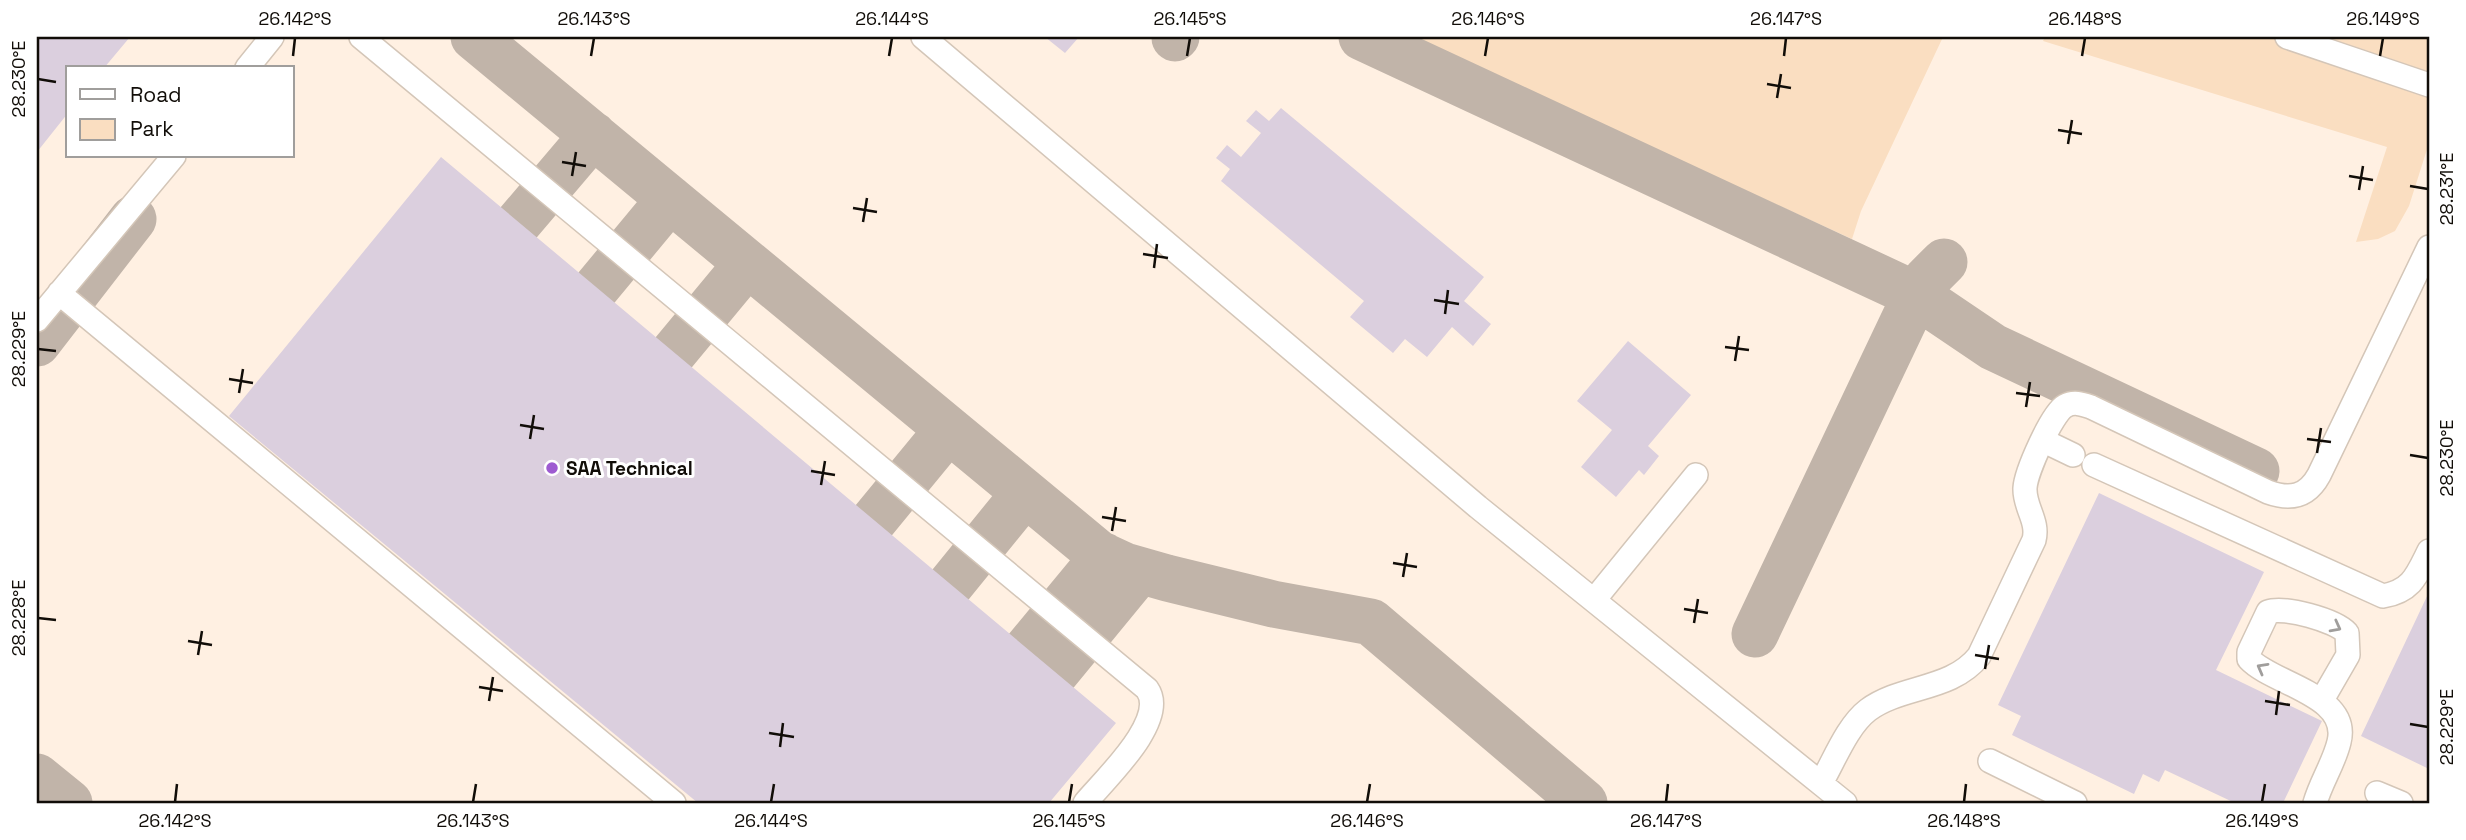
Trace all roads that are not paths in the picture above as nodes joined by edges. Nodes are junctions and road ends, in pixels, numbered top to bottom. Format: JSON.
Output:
{"nodes":[{"id":1,"x":272,"y":37,"type":"edge"},
{"id":2,"x":361,"y":37,"type":"edge"},
{"id":3,"x":923,"y":37,"type":"edge"},
{"id":4,"x":2287,"y":37,"type":"edge"},
{"id":5,"x":249,"y":66,"type":"edge"},
{"id":6,"x":2429,"y":85,"type":"edge"},
{"id":7,"x":172,"y":158,"type":"edge"},
{"id":8,"x":2429,"y":247,"type":"edge"},
{"id":9,"x":59,"y":293,"type":"junction"},
{"id":10,"x":37,"y":320,"type":"edge"},
{"id":11,"x":2043,"y":441,"type":"junction"},
{"id":12,"x":1696,"y":475,"type":"dead end"},
{"id":13,"x":2429,"y":551,"type":"edge"},
{"id":14,"x":1594,"y":600,"type":"junction"},
{"id":15,"x":2322,"y":700,"type":"junction"},
{"id":16,"x":1990,"y":761,"type":"dead end"},
{"id":17,"x":1821,"y":783,"type":"junction"},
{"id":18,"x":2376,"y":793,"type":"dead end"},
{"id":19,"x":674,"y":803,"type":"edge"},
{"id":20,"x":1085,"y":803,"type":"edge"},
{"id":21,"x":1846,"y":803,"type":"edge"},
{"id":22,"x":2075,"y":803,"type":"edge"},
{"id":23,"x":2315,"y":803,"type":"edge"},
{"id":24,"x":2401,"y":803,"type":"edge"}],
"edges":[{"from":1,"to":5,"type":"lane"},
{"from":2,"to":20,"type":"lane"},
{"from":3,"to":14,"type":"lane"},
{"from":4,"to":6,"type":"lane"},
{"from":7,"to":9,"type":"lane"},
{"from":8,"to":11,"type":"lane"},
{"from":9,"to":10,"type":"lane"},
{"from":9,"to":19,"type":"lane"},
{"from":11,"to":13,"type":"lane"},
{"from":11,"to":17,"type":"lane"},
{"from":12,"to":14,"type":"lane"},
{"from":14,"to":17,"type":"lane"},
{"from":15,"to":15,"type":"lane","one_way":true},
{"from":15,"to":23,"type":"lane"},
{"from":16,"to":22,"type":"lane"},
{"from":17,"to":21,"type":"lane"},
{"from":18,"to":24,"type":"lane"}]}
